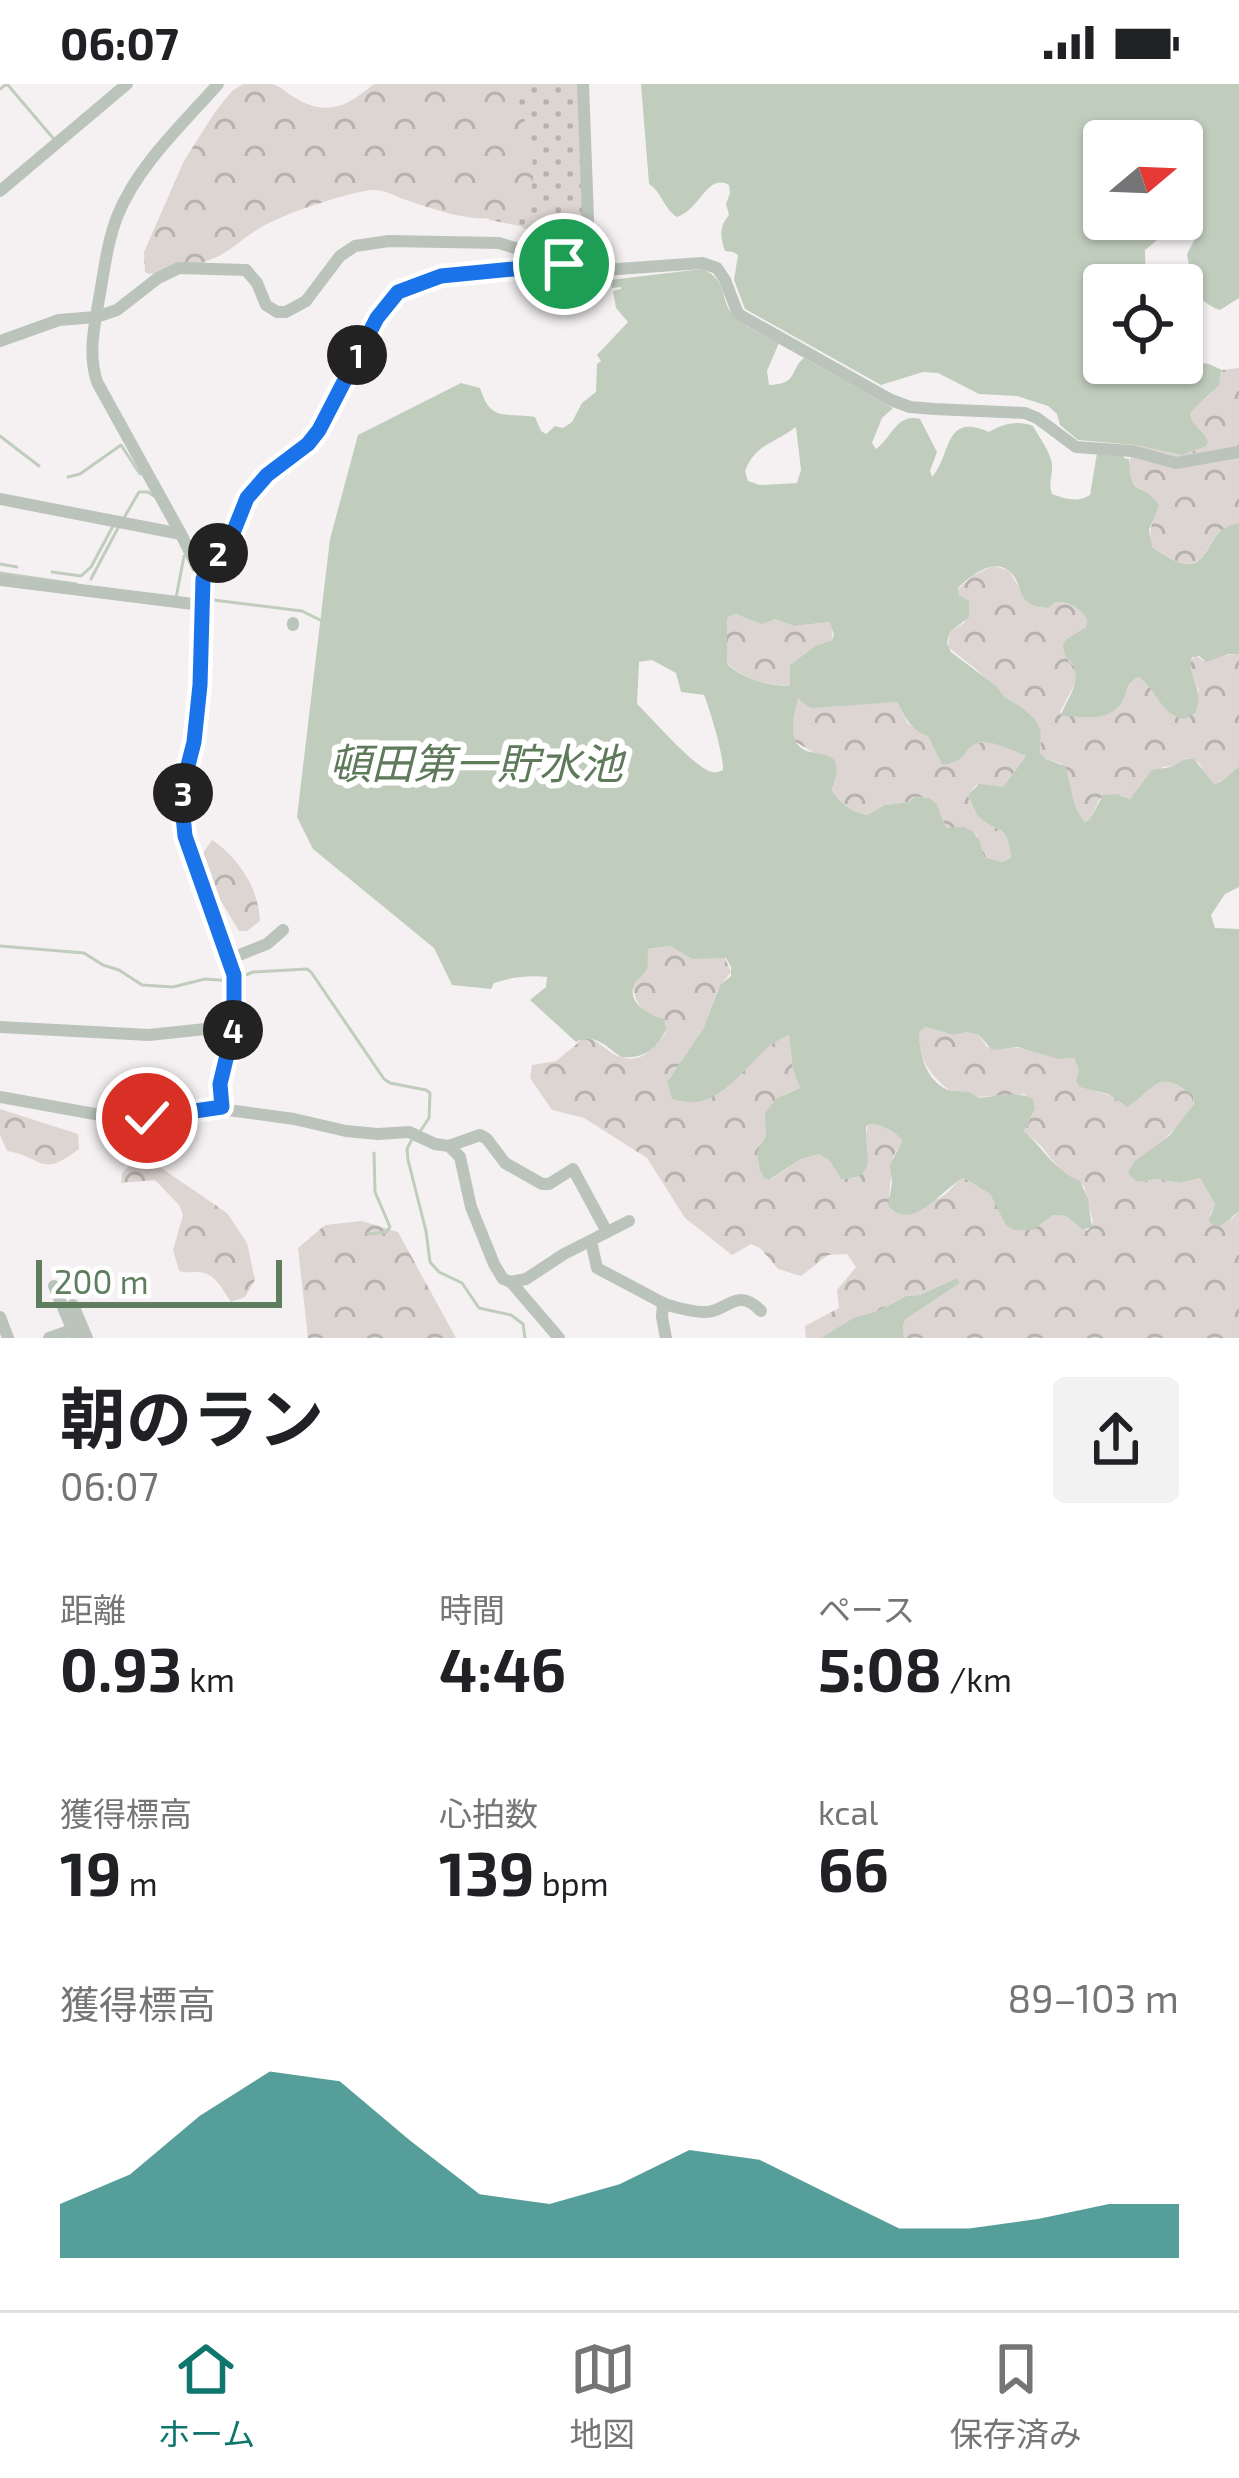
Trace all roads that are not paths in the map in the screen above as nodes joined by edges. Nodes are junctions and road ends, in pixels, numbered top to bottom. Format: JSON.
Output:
{"nodes":[{"id":1,"x":127,"y":84,"type":"edge"},
{"id":2,"x":218,"y":84,"type":"edge"},
{"id":3,"x":583,"y":84,"type":"edge"},
{"id":4,"x":0,"y":191,"type":"edge"},
{"id":5,"x":564,"y":264,"type":"junction"},
{"id":6,"x":590,"y":272,"type":"junction"},
{"id":7,"x":96,"y":317,"type":"junction"},
{"id":8,"x":0,"y":341,"type":"edge"},
{"id":9,"x":1239,"y":452,"type":"edge"},
{"id":10,"x":0,"y":500,"type":"edge"},
{"id":11,"x":182,"y":534,"type":"junction"},
{"id":12,"x":203,"y":579,"type":"junction"},
{"id":13,"x":0,"y":580,"type":"edge"},
{"id":14,"x":201,"y":605,"type":"junction"},
{"id":15,"x":283,"y":930,"type":"dead end"},
{"id":16,"x":229,"y":959,"type":"junction"},
{"id":17,"x":234,"y":1026,"type":"junction"},
{"id":18,"x":0,"y":1027,"type":"edge"},
{"id":19,"x":0,"y":1096,"type":"edge"},
{"id":20,"x":222,"y":1107,"type":"junction"},
{"id":21,"x":449,"y":1146,"type":"junction"},
{"id":22,"x":629,"y":1220,"type":"dead end"},
{"id":23,"x":607,"y":1232,"type":"junction"},
{"id":24,"x":591,"y":1240,"type":"junction"},
{"id":25,"x":511,"y":1282,"type":"junction"},
{"id":26,"x":54,"y":1286,"type":"dead end"},
{"id":27,"x":663,"y":1303,"type":"junction"},
{"id":28,"x":73,"y":1305,"type":"dead end"},
{"id":29,"x":761,"y":1310,"type":"dead end"},
{"id":30,"x":0,"y":1317,"type":"edge"},
{"id":31,"x":74,"y":1334,"type":"edge"},
{"id":32,"x":8,"y":1338,"type":"edge"},
{"id":33,"x":49,"y":1338,"type":"edge"},
{"id":34,"x":86,"y":1338,"type":"edge"},
{"id":35,"x":559,"y":1338,"type":"edge"},
{"id":36,"x":666,"y":1338,"type":"edge"}],
"edges":[{"from":1,"to":4,"type":"street"},
{"from":2,"to":7,"type":"street"},
{"from":3,"to":6,"type":"street"},
{"from":5,"to":6,"type":"street"},
{"from":5,"to":7,"type":"street"},
{"from":5,"to":12,"type":"street"},
{"from":6,"to":9,"type":"street"},
{"from":7,"to":8,"type":"street"},
{"from":7,"to":11,"type":"street"},
{"from":10,"to":11,"type":"street"},
{"from":11,"to":12,"type":"street"},
{"from":12,"to":14,"type":"street"},
{"from":13,"to":14,"type":"street"},
{"from":14,"to":16,"type":"street"},
{"from":15,"to":16,"type":"street"},
{"from":16,"to":17,"type":"street"},
{"from":17,"to":18,"type":"street"},
{"from":17,"to":20,"type":"street"},
{"from":19,"to":20,"type":"street"},
{"from":20,"to":21,"type":"street"},
{"from":21,"to":23,"type":"street"},
{"from":21,"to":25,"type":"street"},
{"from":22,"to":23,"type":"street"},
{"from":23,"to":24,"type":"street"},
{"from":24,"to":25,"type":"street"},
{"from":24,"to":27,"type":"street"},
{"from":25,"to":35,"type":"street"},
{"from":26,"to":31,"type":"street"},
{"from":27,"to":29,"type":"street"},
{"from":27,"to":36,"type":"street"},
{"from":28,"to":34,"type":"street"},
{"from":30,"to":32,"type":"street"},
{"from":31,"to":33,"type":"street"}]}
